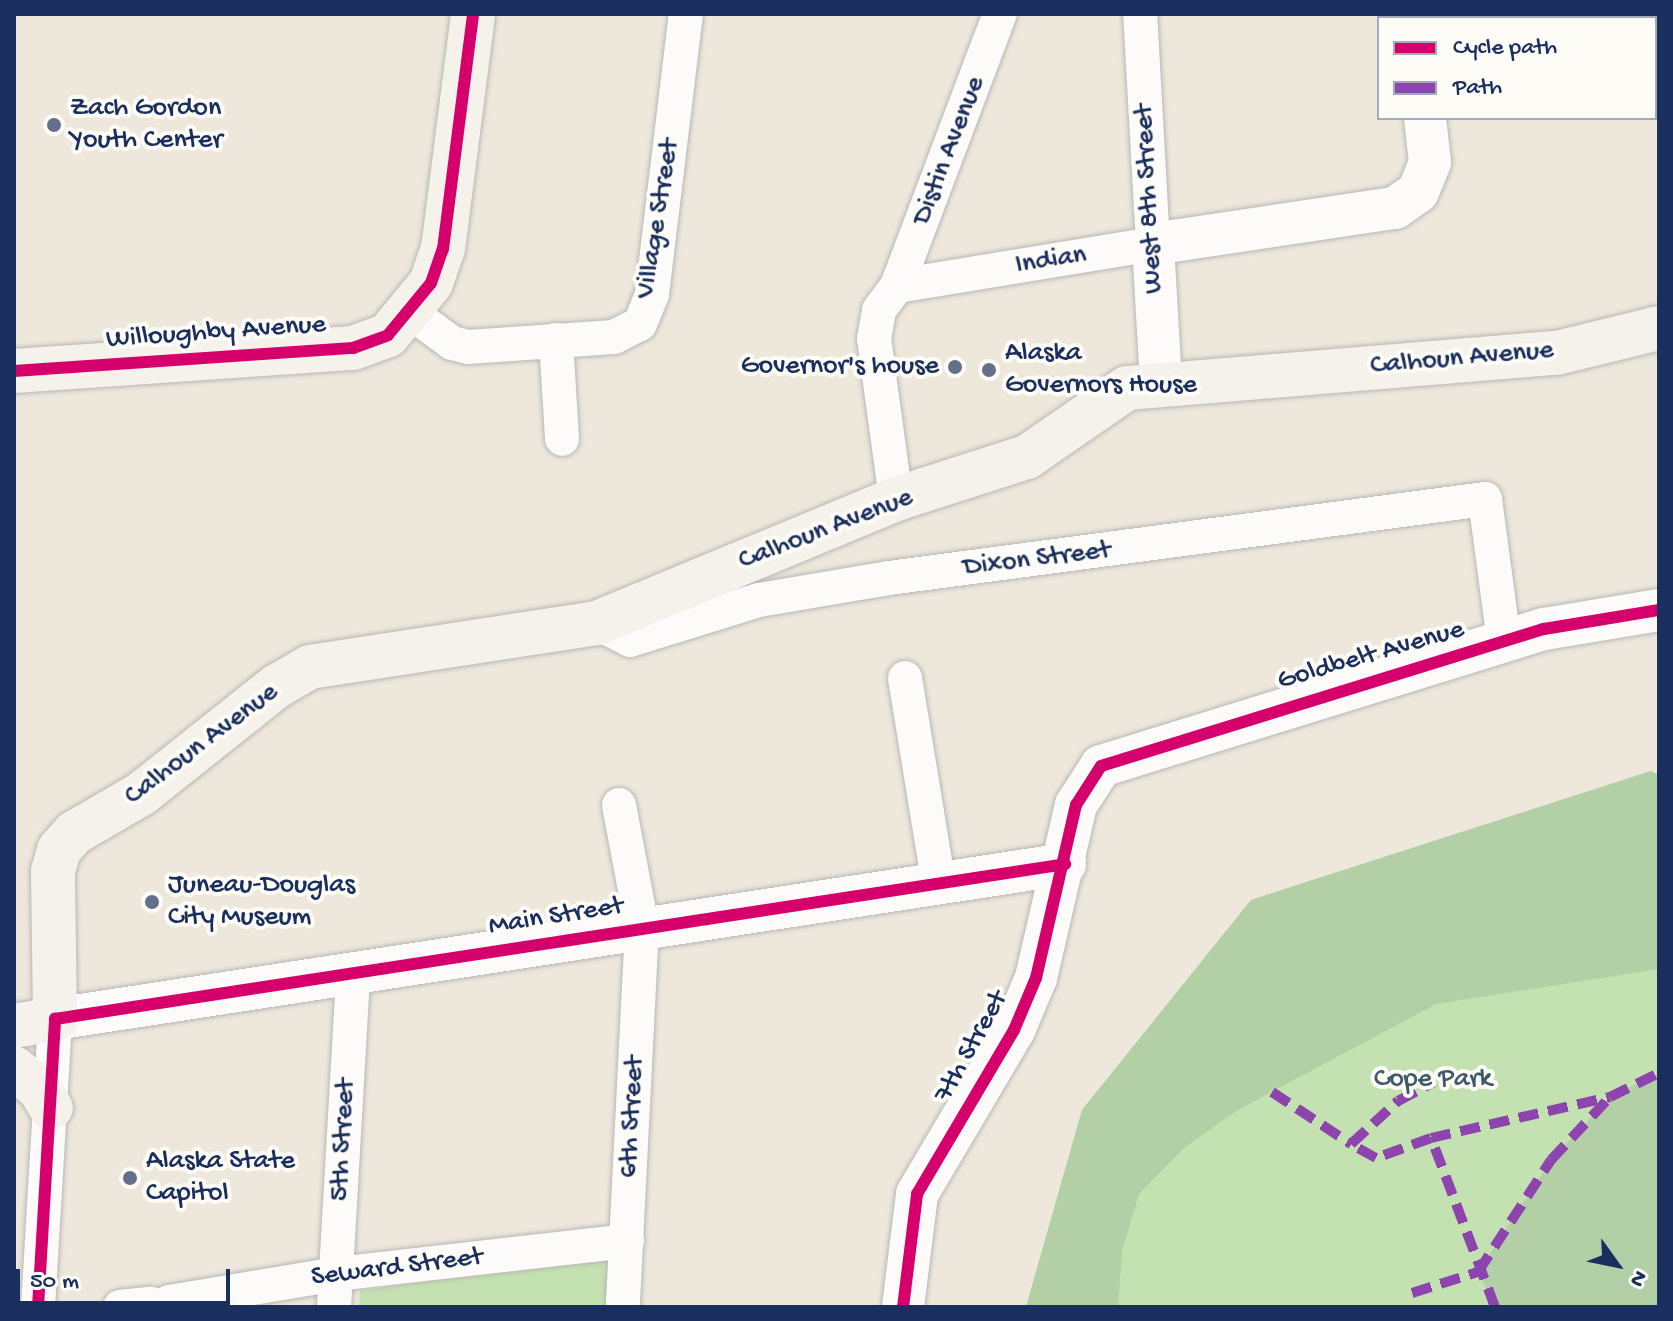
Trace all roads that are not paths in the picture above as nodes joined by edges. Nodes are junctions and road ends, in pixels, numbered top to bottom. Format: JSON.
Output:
{"nodes":[{"id":1,"x":473,"y":14,"type":"edge"},
{"id":2,"x":686,"y":14,"type":"edge"},
{"id":3,"x":1000,"y":14,"type":"edge"},
{"id":4,"x":1140,"y":14,"type":"edge"},
{"id":5,"x":1425,"y":120,"type":"edge"},
{"id":6,"x":1153,"y":244,"type":"junction"},
{"id":7,"x":897,"y":286,"type":"junction"},
{"id":8,"x":410,"y":312,"type":"junction"},
{"id":9,"x":1659,"y":328,"type":"edge"},
{"id":10,"x":556,"y":340,"type":"junction"},
{"id":11,"x":14,"y":371,"type":"edge"},
{"id":12,"x":1161,"y":383,"type":"junction"},
{"id":13,"x":562,"y":439,"type":"dead end"},
{"id":14,"x":896,"y":499,"type":"junction"},
{"id":15,"x":1659,"y":610,"type":"edge"},
{"id":16,"x":597,"y":623,"type":"junction"},
{"id":17,"x":1504,"y":642,"type":"junction"},
{"id":18,"x":905,"y":678,"type":"dead end"},
{"id":19,"x":1101,"y":766,"type":"joint"},
{"id":20,"x":619,"y":805,"type":"dead end"},
{"id":21,"x":1065,"y":864,"type":"junction"},
{"id":22,"x":938,"y":880,"type":"junction"},
{"id":23,"x":642,"y":927,"type":"junction"},
{"id":24,"x":353,"y":974,"type":"junction"},
{"id":25,"x":34,"y":1022,"type":"edge"},
{"id":26,"x":14,"y":1068,"type":"edge"},
{"id":27,"x":51,"y":1108,"type":"junction"},
{"id":28,"x":627,"y":1241,"type":"junction"},
{"id":29,"x":335,"y":1291,"type":"edge"},
{"id":30,"x":147,"y":1304,"type":"edge"},
{"id":31,"x":38,"y":1307,"type":"edge"},
{"id":32,"x":623,"y":1307,"type":"edge"},
{"id":33,"x":903,"y":1307,"type":"edge"}],
"edges":[{"from":1,"to":8,"type":"main road","name":"Willoughby Avenue"},
{"from":2,"to":10,"type":"street","name":"Village Street"},
{"from":3,"to":7,"type":"street","name":"Distin Avenue"},
{"from":4,"to":6,"type":"street","name":"West 8th Street"},
{"from":5,"to":6,"type":"street","name":"Indian"},
{"from":6,"to":7,"type":"street","name":"Indian"},
{"from":6,"to":12,"type":"street","name":"West 8th Street"},
{"from":7,"to":14,"type":"street"},
{"from":8,"to":10,"type":"street","name":"Village Street"},
{"from":8,"to":11,"type":"main road","name":"Willoughby Avenue"},
{"from":9,"to":12,"type":"main road","name":"Calhoun Avenue"},
{"from":10,"to":13,"type":"street"},
{"from":12,"to":14,"type":"main road","name":"Calhoun Avenue"},
{"from":14,"to":16,"type":"main road","name":"Calhoun Avenue"},
{"from":15,"to":17,"type":"street","name":"Goldbelt Avenue"},
{"from":16,"to":17,"type":"street","name":"Dixon Street"},
{"from":16,"to":25,"type":"main road","name":"Calhoun Avenue"},
{"from":17,"to":19,"type":"street","name":"Goldbelt Avenue"},
{"from":18,"to":22,"type":"street"},
{"from":19,"to":21,"type":"street","name":"7th Street"},
{"from":20,"to":23,"type":"street","name":"6th Street"},
{"from":21,"to":22,"type":"street","name":"Main Street"},
{"from":21,"to":33,"type":"street","name":"7th Street"},
{"from":22,"to":23,"type":"street","name":"Main Street"},
{"from":23,"to":24,"type":"street","name":"Main Street"},
{"from":23,"to":28,"type":"street","name":"6th Street"},
{"from":24,"to":25,"type":"street","name":"Main Street"},
{"from":24,"to":29,"type":"street","name":"5th Street"},
{"from":25,"to":27,"type":"street"},
{"from":26,"to":27,"type":"main road"},
{"from":27,"to":31,"type":"street"},
{"from":28,"to":29,"type":"street","name":"Seward Street"},
{"from":28,"to":32,"type":"street","name":"6th Street"},
{"from":29,"to":30,"type":"street","name":"Seward Street"}]}
